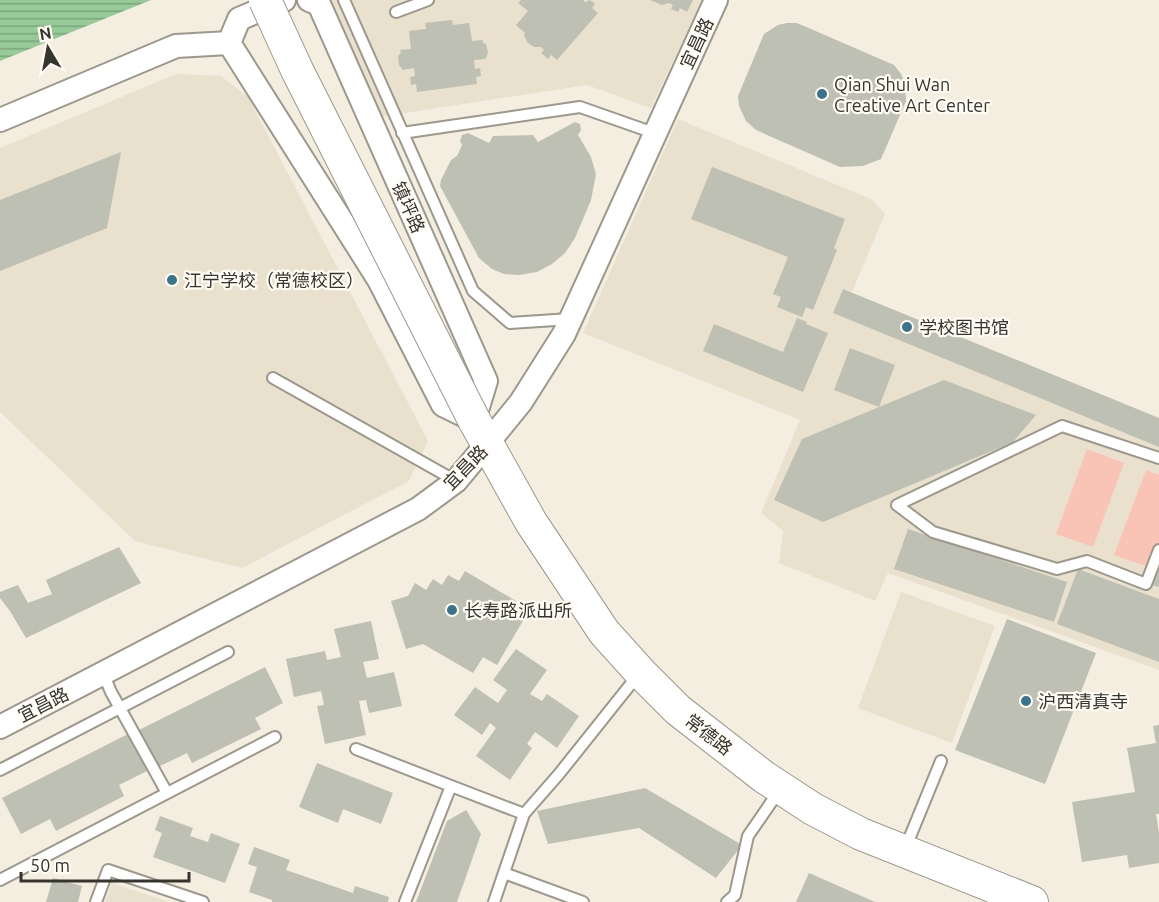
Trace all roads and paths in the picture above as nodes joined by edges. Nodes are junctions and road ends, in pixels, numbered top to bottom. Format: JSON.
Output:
{"nodes":[{"id":1,"x":265,"y":0,"type":"edge"},
{"id":2,"x":284,"y":0,"type":"edge"},
{"id":3,"x":309,"y":0,"type":"edge"},
{"id":4,"x":344,"y":0,"type":"edge"},
{"id":5,"x":428,"y":0,"type":"edge"},
{"id":6,"x":716,"y":0,"type":"edge"},
{"id":7,"x":396,"y":12,"type":"dead end"},
{"id":8,"x":229,"y":43,"type":"junction"},
{"id":9,"x":0,"y":120,"type":"edge"},
{"id":10,"x":402,"y":133,"type":"junction"},
{"id":11,"x":654,"y":133,"type":"junction"},
{"id":12,"x":570,"y":319,"type":"junction"},
{"id":13,"x":273,"y":378,"type":"dead end"},
{"id":14,"x":480,"y":433,"type":"junction"},
{"id":15,"x":1159,"y":458,"type":"edge"},
{"id":16,"x":456,"y":481,"type":"junction"},
{"id":17,"x":1159,"y":550,"type":"edge"},
{"id":18,"x":228,"y":652,"type":"dead end"},
{"id":19,"x":103,"y":673,"type":"junction"},
{"id":20,"x":641,"y":673,"type":"junction"},
{"id":21,"x":120,"y":708,"type":"junction"},
{"id":22,"x":0,"y":727,"type":"edge"},
{"id":23,"x":275,"y":737,"type":"dead end"},
{"id":24,"x":356,"y":749,"type":"dead end"},
{"id":25,"x":941,"y":761,"type":"dead end"},
{"id":26,"x":0,"y":770,"type":"edge"},
{"id":27,"x":451,"y":786,"type":"junction"},
{"id":28,"x":781,"y":788,"type":"junction"},
{"id":29,"x":167,"y":793,"type":"junction"},
{"id":30,"x":524,"y":814,"type":"junction"},
{"id":31,"x":904,"y":852,"type":"junction"},
{"id":32,"x":504,"y":873,"type":"junction"},
{"id":33,"x":0,"y":880,"type":"edge"},
{"id":34,"x":96,"y":902,"type":"edge"},
{"id":35,"x":202,"y":902,"type":"edge"},
{"id":36,"x":405,"y":902,"type":"edge"},
{"id":37,"x":494,"y":902,"type":"edge"},
{"id":38,"x":583,"y":902,"type":"edge"},
{"id":39,"x":727,"y":902,"type":"edge"},
{"id":40,"x":1032,"y":902,"type":"edge"}],
"edges":[{"from":1,"to":14,"type":"main road","name":"镇坪路","bridge":true},
{"from":2,"to":8,"type":"street"},
{"from":3,"to":14,"type":"street","name":"镇坪路"},
{"from":4,"to":10,"type":"lane"},
{"from":5,"to":7,"type":"lane"},
{"from":6,"to":11,"type":"street","name":"宜昌路"},
{"from":8,"to":9,"type":"street"},
{"from":8,"to":14,"type":"street"},
{"from":10,"to":11,"type":"lane"},
{"from":10,"to":12,"type":"lane"},
{"from":11,"to":12,"type":"street","name":"宜昌路"},
{"from":12,"to":14,"type":"street","name":"宜昌路"},
{"from":13,"to":16,"type":"lane"},
{"from":14,"to":16,"type":"street","name":"宜昌路"},
{"from":14,"to":20,"type":"main road","name":"常德路"},
{"from":15,"to":17,"type":"lane"},
{"from":16,"to":19,"type":"street","name":"宜昌路"},
{"from":18,"to":21,"type":"lane"},
{"from":19,"to":21,"type":"lane"},
{"from":19,"to":22,"type":"street","name":"宜昌路"},
{"from":20,"to":28,"type":"main road","name":"常德路"},
{"from":20,"to":30,"type":"lane"},
{"from":21,"to":26,"type":"lane"},
{"from":21,"to":29,"type":"lane"},
{"from":23,"to":29,"type":"lane"},
{"from":24,"to":27,"type":"lane"},
{"from":25,"to":31,"type":"lane"},
{"from":27,"to":30,"type":"lane"},
{"from":27,"to":36,"type":"lane"},
{"from":28,"to":31,"type":"main road","name":"常德路"},
{"from":28,"to":39,"type":"lane"},
{"from":29,"to":33,"type":"lane"},
{"from":30,"to":32,"type":"lane"},
{"from":31,"to":40,"type":"main road","name":"常德路"},
{"from":32,"to":37,"type":"lane"},
{"from":32,"to":38,"type":"lane"},
{"from":34,"to":35,"type":"lane"}]}
